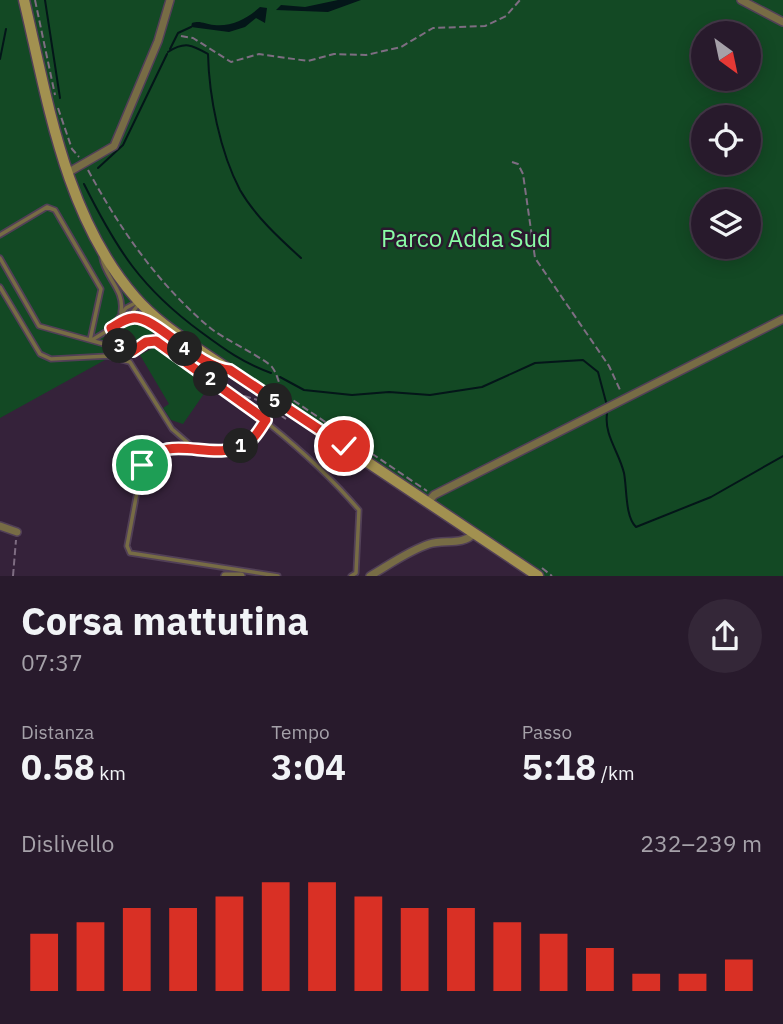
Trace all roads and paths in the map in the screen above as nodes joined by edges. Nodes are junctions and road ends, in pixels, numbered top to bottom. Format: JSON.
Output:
{"nodes":[{"id":1,"x":24,"y":0,"type":"edge"},
{"id":2,"x":35,"y":0,"type":"edge"},
{"id":3,"x":170,"y":0,"type":"edge"},
{"id":4,"x":520,"y":0,"type":"edge"},
{"id":5,"x":741,"y":0,"type":"edge"},
{"id":6,"x":783,"y":22,"type":"edge"},
{"id":7,"x":180,"y":36,"type":"dead end"},
{"id":8,"x":55,"y":94,"type":"dead end"},
{"id":9,"x":58,"y":107,"type":"dead end"},
{"id":10,"x":512,"y":162,"type":"dead end"},
{"id":11,"x":85,"y":165,"type":"junction"},
{"id":12,"x":69,"y":172,"type":"junction"},
{"id":13,"x":0,"y":235,"type":"edge"},
{"id":14,"x":102,"y":252,"type":"junction"},
{"id":15,"x":0,"y":258,"type":"edge"},
{"id":16,"x":0,"y":287,"type":"edge"},
{"id":17,"x":139,"y":302,"type":"junction"},
{"id":18,"x":120,"y":315,"type":"junction"},
{"id":19,"x":783,"y":319,"type":"edge"},
{"id":20,"x":122,"y":321,"type":"junction"},
{"id":21,"x":111,"y":328,"type":"junction"},
{"id":22,"x":90,"y":340,"type":"junction"},
{"id":23,"x":126,"y":349,"type":"junction"},
{"id":24,"x":230,"y":370,"type":"junction"},
{"id":25,"x":623,"y":400,"type":"junction"},
{"id":26,"x":266,"y":420,"type":"junction"},
{"id":27,"x":197,"y":450,"type":"junction"},
{"id":28,"x":431,"y":498,"type":"junction"},
{"id":29,"x":0,"y":526,"type":"edge"},
{"id":30,"x":17,"y":532,"type":"joint"},
{"id":31,"x":475,"y":533,"type":"junction"},
{"id":32,"x":538,"y":571,"type":"edge"},
{"id":33,"x":13,"y":576,"type":"edge"},
{"id":34,"x":225,"y":576,"type":"edge"},
{"id":35,"x":241,"y":576,"type":"edge"},
{"id":36,"x":278,"y":576,"type":"edge"},
{"id":37,"x":351,"y":576,"type":"edge"},
{"id":38,"x":370,"y":576,"type":"edge"},
{"id":39,"x":552,"y":576,"type":"edge"}],
"edges":[{"from":1,"to":12,"type":"street"},
{"from":2,"to":8,"type":"path"},
{"from":3,"to":11,"type":"street"},
{"from":4,"to":7,"type":"path"},
{"from":5,"to":6,"type":"street"},
{"from":9,"to":11,"type":"path"},
{"from":10,"to":25,"type":"path"},
{"from":11,"to":12,"type":"street"},
{"from":11,"to":28,"type":"path"},
{"from":12,"to":14,"type":"street"},
{"from":13,"to":22,"type":"lane"},
{"from":14,"to":17,"type":"street"},
{"from":14,"to":18,"type":"lane"},
{"from":15,"to":22,"type":"lane"},
{"from":16,"to":27,"type":"lane"},
{"from":17,"to":18,"type":"lane"},
{"from":17,"to":20,"type":"lane"},
{"from":17,"to":24,"type":"street"},
{"from":18,"to":21,"type":"lane"},
{"from":19,"to":25,"type":"street"},
{"from":20,"to":21,"type":"lane"},
{"from":20,"to":24,"type":"lane"},
{"from":21,"to":22,"type":"lane"},
{"from":21,"to":23,"type":"lane"},
{"from":22,"to":23,"type":"lane"},
{"from":23,"to":26,"type":"lane"},
{"from":24,"to":28,"type":"street"},
{"from":25,"to":28,"type":"street"},
{"from":26,"to":27,"type":"lane"},
{"from":26,"to":37,"type":"lane"},
{"from":27,"to":36,"type":"lane"},
{"from":28,"to":31,"type":"street"},
{"from":29,"to":30,"type":"street"},
{"from":30,"to":33,"type":"path"},
{"from":31,"to":32,"type":"street"},
{"from":31,"to":38,"type":"street"},
{"from":32,"to":39,"type":"path"},
{"from":34,"to":35,"type":"street"}]}
